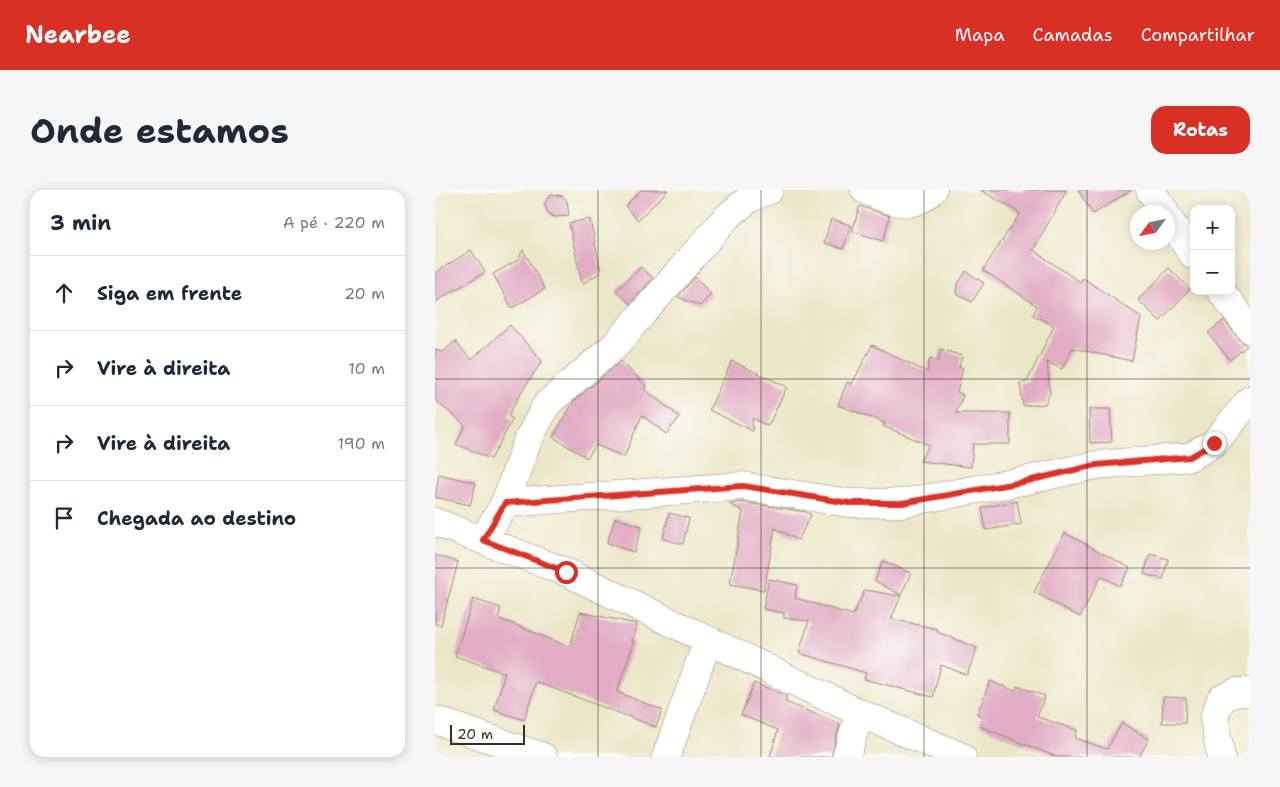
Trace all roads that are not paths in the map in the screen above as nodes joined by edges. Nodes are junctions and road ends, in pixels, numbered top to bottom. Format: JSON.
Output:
{"nodes":[{"id":1,"x":769,"y":190,"type":"edge"},
{"id":2,"x":865,"y":190,"type":"edge"},
{"id":3,"x":933,"y":190,"type":"edge"},
{"id":4,"x":1150,"y":190,"type":"edge"},
{"id":5,"x":1160,"y":205,"type":"edge"},
{"id":6,"x":1175,"y":229,"type":"edge"},
{"id":7,"x":1190,"y":250,"type":"edge"},
{"id":8,"x":1224,"y":295,"type":"edge"},
{"id":9,"x":1250,"y":329,"type":"edge"},
{"id":10,"x":1250,"y":400,"type":"edge"},
{"id":11,"x":505,"y":503,"type":"junction"},
{"id":12,"x":435,"y":522,"type":"edge"},
{"id":13,"x":483,"y":540,"type":"junction"},
{"id":14,"x":708,"y":640,"type":"junction"},
{"id":15,"x":1250,"y":692,"type":"edge"},
{"id":16,"x":860,"y":713,"type":"junction"},
{"id":17,"x":435,"y":720,"type":"edge"},
{"id":18,"x":543,"y":757,"type":"edge"},
{"id":19,"x":665,"y":757,"type":"edge"},
{"id":20,"x":846,"y":757,"type":"edge"},
{"id":21,"x":962,"y":757,"type":"edge"},
{"id":22,"x":1221,"y":757,"type":"edge"}],
"edges":[{"from":1,"to":11,"type":"street"},
{"from":2,"to":3,"type":"street"},
{"from":4,"to":5,"type":"street"},
{"from":6,"to":7,"type":"street"},
{"from":8,"to":9,"type":"street"},
{"from":10,"to":11,"type":"street"},
{"from":11,"to":13,"type":"street"},
{"from":12,"to":13,"type":"street"},
{"from":13,"to":14,"type":"street"},
{"from":14,"to":16,"type":"street"},
{"from":14,"to":19,"type":"street"},
{"from":15,"to":22,"type":"street"},
{"from":16,"to":20,"type":"street"},
{"from":16,"to":21,"type":"street"},
{"from":17,"to":18,"type":"street"}]}
